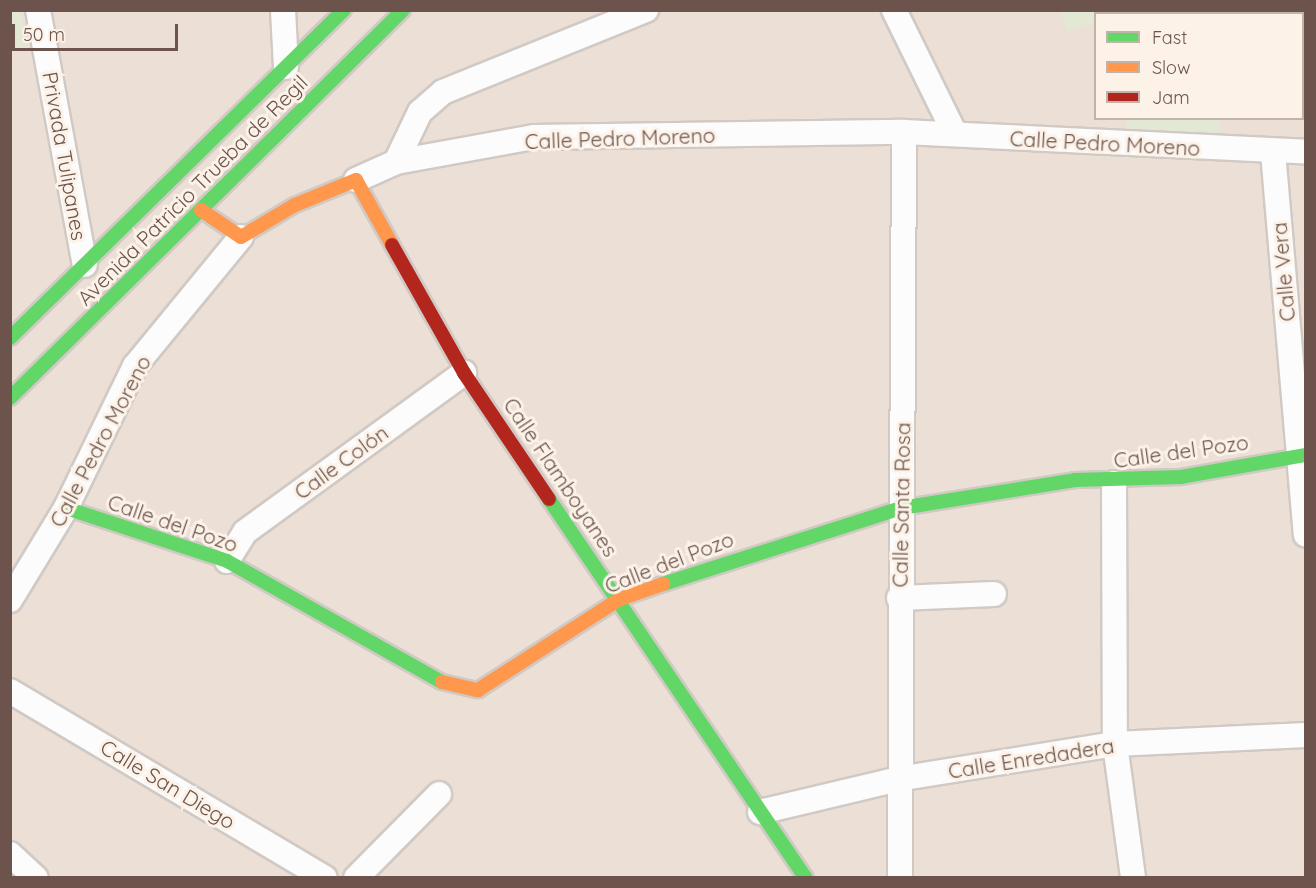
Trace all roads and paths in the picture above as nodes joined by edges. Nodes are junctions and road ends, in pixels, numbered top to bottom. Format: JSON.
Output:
{"nodes":[{"id":1,"x":38,"y":10,"type":"edge"},
{"id":2,"x":283,"y":10,"type":"edge"},
{"id":3,"x":344,"y":10,"type":"edge"},
{"id":4,"x":402,"y":10,"type":"edge"},
{"id":5,"x":646,"y":10,"type":"edge"},
{"id":6,"x":894,"y":10,"type":"edge"},
{"id":7,"x":286,"y":68,"type":"junction"},
{"id":8,"x":904,"y":132,"type":"junction"},
{"id":9,"x":955,"y":134,"type":"junction"},
{"id":10,"x":1273,"y":152,"type":"junction"},
{"id":11,"x":1305,"y":152,"type":"edge"},
{"id":12,"x":396,"y":162,"type":"junction"},
{"id":13,"x":356,"y":180,"type":"junction"},
{"id":14,"x":201,"y":210,"type":"junction"},
{"id":15,"x":241,"y":237,"type":"junction"},
{"id":16,"x":85,"y":265,"type":"junction"},
{"id":17,"x":10,"y":338,"type":"edge"},
{"id":18,"x":464,"y":372,"type":"junction"},
{"id":19,"x":10,"y":398,"type":"edge"},
{"id":20,"x":1302,"y":455,"type":"edge"},
{"id":21,"x":1114,"y":483,"type":"junction"},
{"id":22,"x":66,"y":508,"type":"junction"},
{"id":23,"x":901,"y":508,"type":"junction"},
{"id":24,"x":1305,"y":535,"type":"edge"},
{"id":25,"x":227,"y":561,"type":"junction"},
{"id":26,"x":994,"y":594,"type":"dead end"},
{"id":27,"x":899,"y":598,"type":"junction"},
{"id":28,"x":620,"y":599,"type":"junction"},
{"id":29,"x":10,"y":600,"type":"edge"},
{"id":30,"x":10,"y":691,"type":"edge"},
{"id":31,"x":1305,"y":735,"type":"edge"},
{"id":32,"x":1115,"y":744,"type":"junction"},
{"id":33,"x":898,"y":779,"type":"junction"},
{"id":34,"x":439,"y":794,"type":"dead end"},
{"id":35,"x":760,"y":812,"type":"junction"},
{"id":36,"x":10,"y":854,"type":"edge"},
{"id":37,"x":36,"y":878,"type":"edge"},
{"id":38,"x":325,"y":878,"type":"edge"},
{"id":39,"x":356,"y":878,"type":"edge"},
{"id":40,"x":806,"y":878,"type":"edge"},
{"id":41,"x":900,"y":878,"type":"edge"},
{"id":42,"x":1133,"y":878,"type":"edge"}],
"edges":[{"from":1,"to":16,"type":"street","name":"Privada Tulipanes"},
{"from":2,"to":7,"type":"street"},
{"from":3,"to":7,"type":"street","name":"Avenida Patricio Trueba de Regil"},
{"from":4,"to":14,"type":"street","name":"Avenida Patricio Trueba de Regil"},
{"from":5,"to":12,"type":"street"},
{"from":6,"to":9,"type":"street"},
{"from":7,"to":16,"type":"street","name":"Avenida Patricio Trueba de Regil"},
{"from":8,"to":9,"type":"street","name":"Calle Pedro Moreno"},
{"from":8,"to":12,"type":"street","name":"Calle Pedro Moreno"},
{"from":8,"to":23,"type":"street","name":"Calle Santa Rosa"},
{"from":9,"to":10,"type":"street","name":"Calle Pedro Moreno"},
{"from":10,"to":11,"type":"street","name":"Calle Pedro Moreno"},
{"from":10,"to":20,"type":"street","name":"Calle Vera"},
{"from":12,"to":13,"type":"street","name":"Calle Pedro Moreno"},
{"from":13,"to":15,"type":"street","name":"Calle Pedro Moreno"},
{"from":13,"to":18,"type":"street","name":"Calle Flamboyanes"},
{"from":14,"to":15,"type":"street"},
{"from":14,"to":19,"type":"street","name":"Avenida Patricio Trueba de Regil"},
{"from":15,"to":22,"type":"street","name":"Calle Pedro Moreno"},
{"from":16,"to":17,"type":"street","name":"Avenida Patricio Trueba de Regil"},
{"from":18,"to":25,"type":"street","name":"Calle Colón"},
{"from":18,"to":28,"type":"street","name":"Calle Flamboyanes"},
{"from":20,"to":21,"type":"street","name":"Calle del Pozo"},
{"from":20,"to":24,"type":"street","name":"Calle Vera"},
{"from":21,"to":23,"type":"street","name":"Calle del Pozo"},
{"from":21,"to":32,"type":"street"},
{"from":22,"to":25,"type":"street","name":"Calle del Pozo"},
{"from":22,"to":29,"type":"street","name":"Calle Pedro Moreno"},
{"from":23,"to":27,"type":"street","name":"Calle Santa Rosa"},
{"from":23,"to":28,"type":"street","name":"Calle del Pozo"},
{"from":25,"to":28,"type":"street","name":"Calle del Pozo"},
{"from":26,"to":27,"type":"street"},
{"from":27,"to":33,"type":"street","name":"Calle Santa Rosa"},
{"from":28,"to":35,"type":"street","name":"Calle Flamboyanes"},
{"from":30,"to":38,"type":"street","name":"Calle San Diego"},
{"from":31,"to":32,"type":"street","name":"Calle Enredadera"},
{"from":32,"to":33,"type":"street","name":"Calle Enredadera"},
{"from":32,"to":42,"type":"street"},
{"from":33,"to":35,"type":"street","name":"Calle Enredadera"},
{"from":33,"to":41,"type":"street","name":"Calle Santa Rosa"},
{"from":34,"to":39,"type":"street"},
{"from":35,"to":40,"type":"street","name":"Calle Flamboyanes"},
{"from":36,"to":37,"type":"street"}]}
